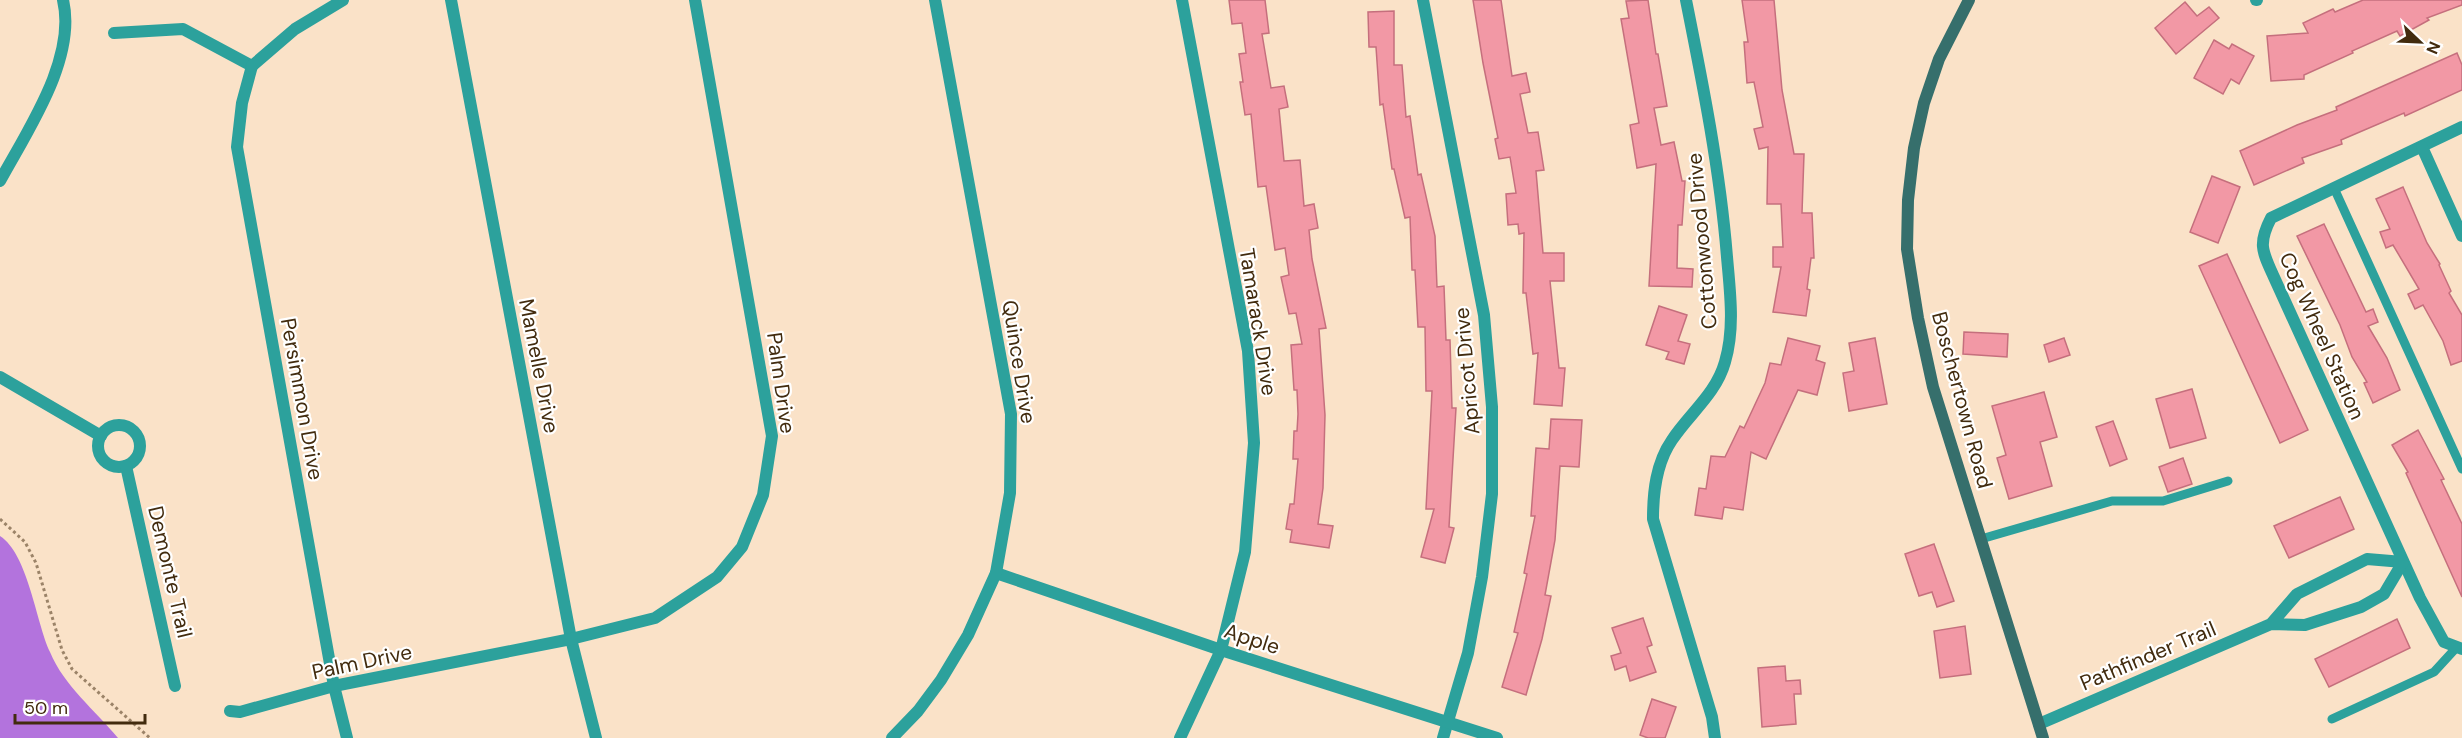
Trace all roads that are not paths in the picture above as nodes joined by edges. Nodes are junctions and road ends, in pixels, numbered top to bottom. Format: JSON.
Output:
{"nodes":[{"id":1,"x":63,"y":0,"type":"edge"},
{"id":2,"x":343,"y":0,"type":"edge"},
{"id":3,"x":451,"y":0,"type":"edge"},
{"id":4,"x":695,"y":0,"type":"edge"},
{"id":5,"x":935,"y":0,"type":"edge"},
{"id":6,"x":1182,"y":0,"type":"edge"},
{"id":7,"x":1423,"y":0,"type":"edge"},
{"id":8,"x":1686,"y":0,"type":"edge"},
{"id":9,"x":1969,"y":0,"type":"edge"},
{"id":10,"x":114,"y":33,"type":"dead end"},
{"id":11,"x":252,"y":66,"type":"junction"},
{"id":12,"x":2462,"y":127,"type":"edge"},
{"id":13,"x":2421,"y":147,"type":"junction"},
{"id":14,"x":0,"y":181,"type":"edge"},
{"id":15,"x":2334,"y":188,"type":"junction"},
{"id":16,"x":2462,"y":236,"type":"edge"},
{"id":17,"x":0,"y":377,"type":"edge"},
{"id":18,"x":101,"y":436,"type":"junction"},
{"id":19,"x":126,"y":466,"type":"junction"},
{"id":20,"x":2462,"y":469,"type":"edge"},
{"id":21,"x":2228,"y":481,"type":"dead end"},
{"id":22,"x":1981,"y":539,"type":"junction"},
{"id":23,"x":2403,"y":562,"type":"junction"},
{"id":24,"x":996,"y":573,"type":"junction"},
{"id":25,"x":2271,"y":624,"type":"junction"},
{"id":26,"x":571,"y":639,"type":"junction"},
{"id":27,"x":2459,"y":649,"type":"edge"},
{"id":28,"x":1221,"y":650,"type":"junction"},
{"id":29,"x":176,"y":686,"type":"dead end"},
{"id":30,"x":334,"y":686,"type":"junction"},
{"id":31,"x":230,"y":711,"type":"dead end"},
{"id":32,"x":2332,"y":720,"type":"dead end"},
{"id":33,"x":1449,"y":723,"type":"junction"},
{"id":34,"x":2039,"y":724,"type":"junction"},
{"id":35,"x":347,"y":738,"type":"edge"},
{"id":36,"x":596,"y":738,"type":"edge"},
{"id":37,"x":892,"y":738,"type":"edge"},
{"id":38,"x":1180,"y":738,"type":"edge"},
{"id":39,"x":1443,"y":738,"type":"edge"},
{"id":40,"x":1497,"y":738,"type":"edge"},
{"id":41,"x":1716,"y":738,"type":"edge"},
{"id":42,"x":2043,"y":738,"type":"edge"}],
"edges":[{"from":1,"to":14,"type":"street"},
{"from":2,"to":11,"type":"street"},
{"from":3,"to":26,"type":"street","name":"Mamelle Drive"},
{"from":4,"to":26,"type":"street","name":"Palm Drive"},
{"from":5,"to":24,"type":"street","name":"Quince Drive"},
{"from":6,"to":28,"type":"street","name":"Tamarack Drive"},
{"from":7,"to":33,"type":"street","name":"Apricot Drive"},
{"from":8,"to":41,"type":"street","name":"Cottonwood Drive"},
{"from":9,"to":22,"type":"street","name":"Boschertown Road"},
{"from":10,"to":11,"type":"street"},
{"from":11,"to":30,"type":"street","name":"Persimmon Drive"},
{"from":12,"to":13,"type":"street","name":"Cog Wheel Station"},
{"from":13,"to":15,"type":"street","name":"Cog Wheel Station"},
{"from":13,"to":16,"type":"street"},
{"from":15,"to":20,"type":"lane"},
{"from":15,"to":23,"type":"street","name":"Cog Wheel Station"},
{"from":17,"to":18,"type":"street"},
{"from":18,"to":19,"type":"street"},
{"from":18,"to":19,"type":"street"},
{"from":19,"to":29,"type":"street","name":"Demonte Trail"},
{"from":21,"to":22,"type":"lane"},
{"from":22,"to":34,"type":"street","name":"Boschertown Road"},
{"from":23,"to":25,"type":"street","name":"Pathfinder Trail"},
{"from":23,"to":25,"type":"street","name":"Pathfinder Trail"},
{"from":23,"to":27,"type":"street","name":"Cog Wheel Station"},
{"from":24,"to":28,"type":"street","name":"Apple"},
{"from":24,"to":37,"type":"street","name":"Quince Drive"},
{"from":25,"to":34,"type":"street","name":"Pathfinder Trail"},
{"from":26,"to":30,"type":"street","name":"Palm Drive"},
{"from":26,"to":36,"type":"street","name":"Mamelle Drive"},
{"from":27,"to":32,"type":"lane"},
{"from":28,"to":33,"type":"street","name":"Apple"},
{"from":28,"to":38,"type":"street","name":"Tamarack Drive"},
{"from":30,"to":31,"type":"street","name":"Palm Drive"},
{"from":30,"to":35,"type":"street","name":"Persimmon Drive"},
{"from":33,"to":39,"type":"street","name":"Apricot Drive"},
{"from":33,"to":40,"type":"street","name":"Apple"},
{"from":34,"to":42,"type":"street","name":"Boschertown Road"}]}
